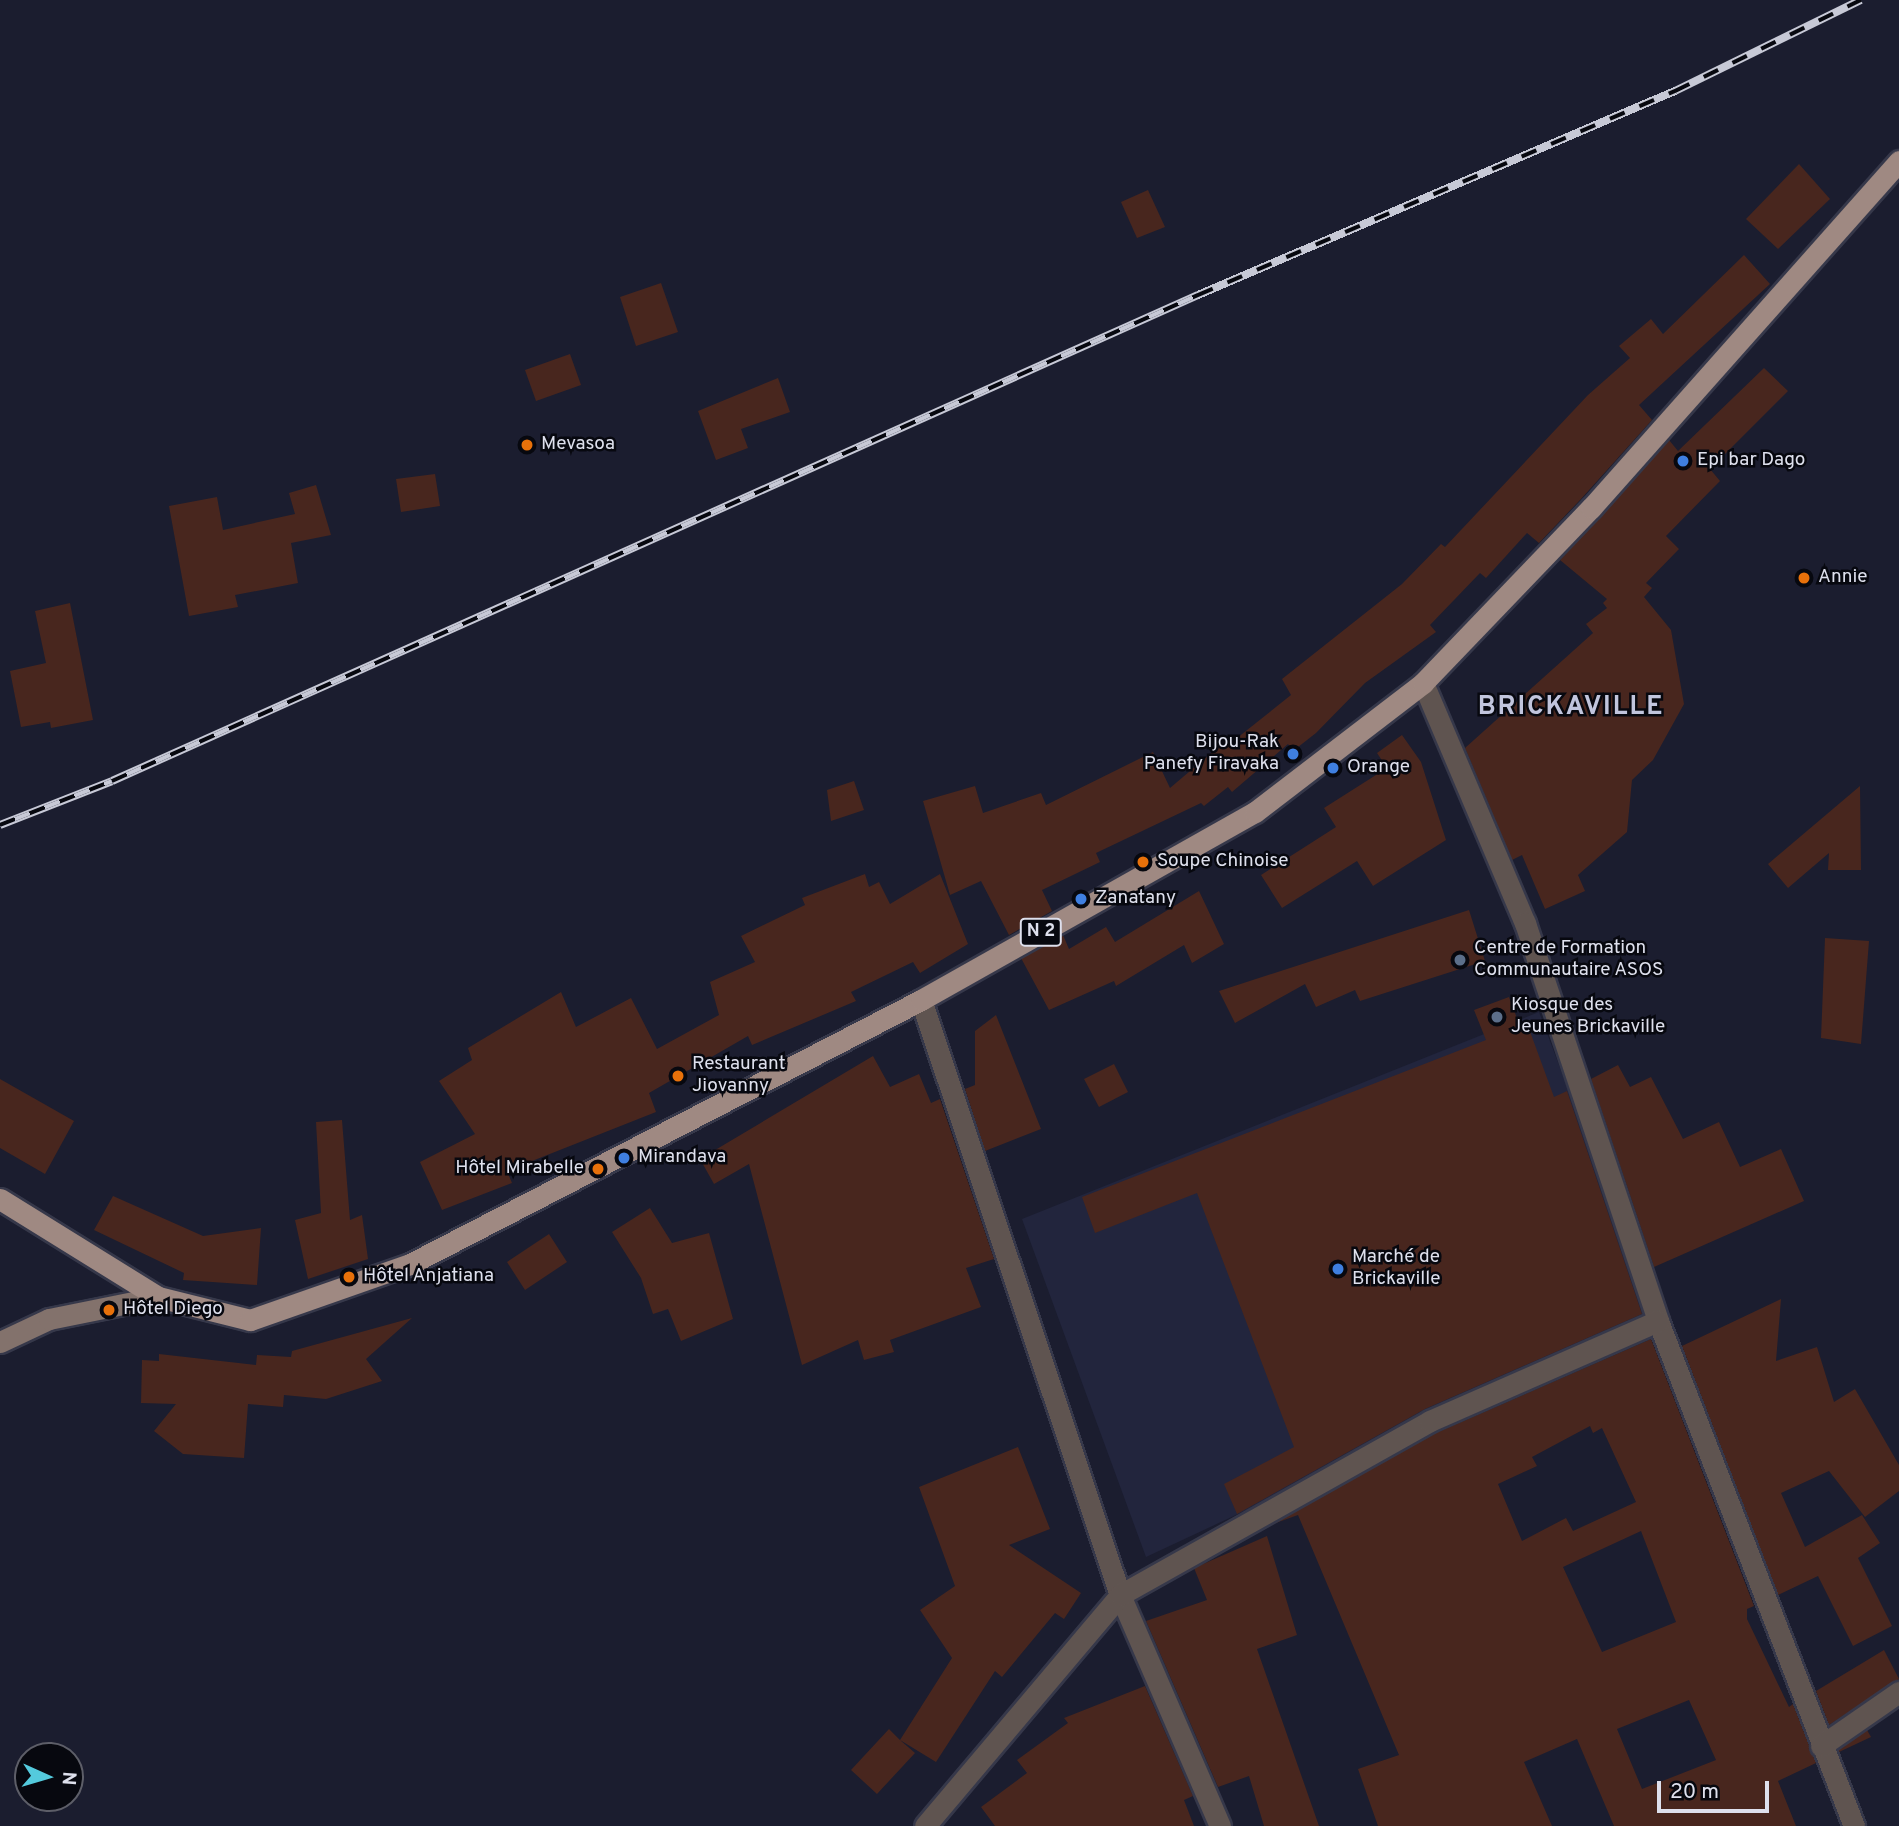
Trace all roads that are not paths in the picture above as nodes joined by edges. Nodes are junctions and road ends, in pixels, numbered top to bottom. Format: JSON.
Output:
{"nodes":[{"id":1,"x":1899,"y":161,"type":"edge"},
{"id":2,"x":1423,"y":683,"type":"junction"},
{"id":3,"x":921,"y":1000,"type":"junction"},
{"id":4,"x":0,"y":1199,"type":"edge"},
{"id":5,"x":158,"y":1297,"type":"junction"},
{"id":6,"x":1658,"y":1321,"type":"junction"},
{"id":7,"x":0,"y":1342,"type":"edge"},
{"id":8,"x":1120,"y":1595,"type":"junction"},
{"id":9,"x":1899,"y":1692,"type":"edge"},
{"id":10,"x":1821,"y":1746,"type":"junction"},
{"id":11,"x":925,"y":1826,"type":"edge"},
{"id":12,"x":1220,"y":1826,"type":"edge"},
{"id":13,"x":1854,"y":1826,"type":"edge"}],
"edges":[{"from":1,"to":2,"type":"main road","number":"N 2"},
{"from":2,"to":3,"type":"main road","number":"N 2"},
{"from":2,"to":6,"type":"street"},
{"from":3,"to":5,"type":"main road","number":"N 2"},
{"from":3,"to":8,"type":"street"},
{"from":4,"to":5,"type":"main road","number":"N 2"},
{"from":5,"to":7,"type":"street"},
{"from":6,"to":8,"type":"street"},
{"from":6,"to":10,"type":"street"},
{"from":8,"to":11,"type":"street"},
{"from":8,"to":12,"type":"street"},
{"from":9,"to":10,"type":"street"},
{"from":10,"to":13,"type":"street"}]}
